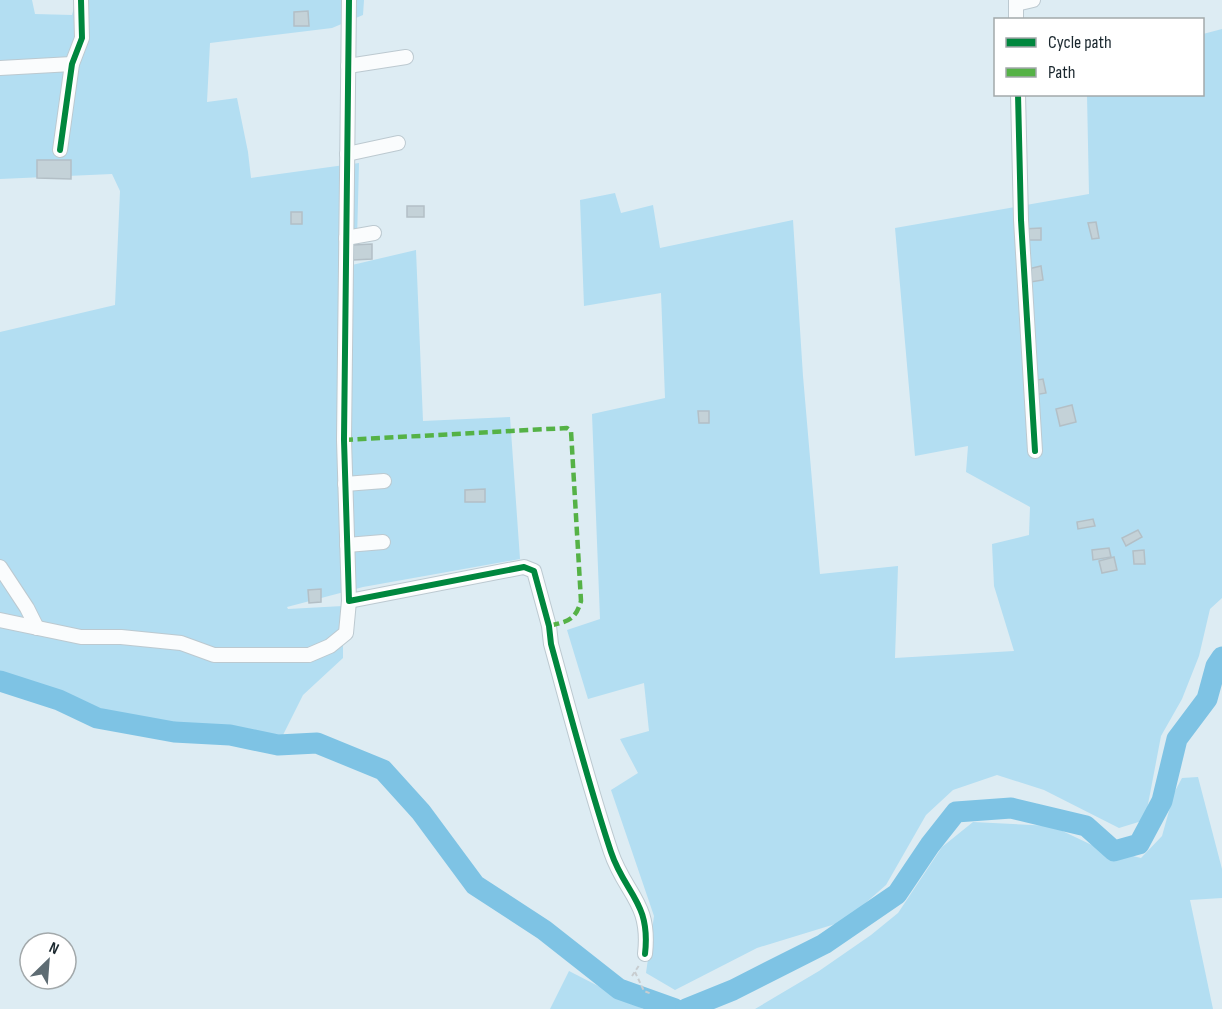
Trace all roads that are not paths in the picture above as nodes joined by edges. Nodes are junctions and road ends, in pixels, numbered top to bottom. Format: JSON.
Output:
{"nodes":[{"id":1,"x":81,"y":0,"type":"edge"},
{"id":2,"x":349,"y":0,"type":"edge"},
{"id":3,"x":1033,"y":0,"type":"edge"},
{"id":4,"x":1016,"y":2,"type":"edge"},
{"id":5,"x":1016,"y":18,"type":"edge"},
{"id":6,"x":406,"y":57,"type":"dead end"},
{"id":7,"x":72,"y":64,"type":"junction"},
{"id":8,"x":348,"y":66,"type":"junction"},
{"id":9,"x":0,"y":68,"type":"edge"},
{"id":10,"x":1018,"y":96,"type":"edge"},
{"id":11,"x":399,"y":143,"type":"dead end"},
{"id":12,"x":60,"y":150,"type":"dead end"},
{"id":13,"x":347,"y":154,"type":"junction"},
{"id":14,"x":374,"y":233,"type":"dead end"},
{"id":15,"x":346,"y":238,"type":"junction"},
{"id":16,"x":1035,"y":451,"type":"dead end"},
{"id":17,"x":384,"y":481,"type":"dead end"},
{"id":18,"x":345,"y":484,"type":"junction"},
{"id":19,"x":383,"y":543,"type":"dead end"},
{"id":20,"x":347,"y":545,"type":"junction"},
{"id":21,"x":0,"y":567,"type":"edge"},
{"id":22,"x":349,"y":601,"type":"junction"},
{"id":23,"x":0,"y":620,"type":"edge"},
{"id":24,"x":37,"y":628,"type":"junction"},
{"id":25,"x":645,"y":954,"type":"dead end"}],
"edges":[{"from":1,"to":7,"type":"street"},
{"from":2,"to":8,"type":"street"},
{"from":3,"to":4,"type":"street"},
{"from":4,"to":5,"type":"street"},
{"from":6,"to":8,"type":"street"},
{"from":7,"to":9,"type":"street"},
{"from":7,"to":12,"type":"street"},
{"from":8,"to":13,"type":"street"},
{"from":10,"to":16,"type":"street"},
{"from":11,"to":13,"type":"street"},
{"from":13,"to":15,"type":"street"},
{"from":14,"to":15,"type":"street"},
{"from":15,"to":18,"type":"street"},
{"from":17,"to":18,"type":"street"},
{"from":18,"to":20,"type":"street"},
{"from":19,"to":20,"type":"street"},
{"from":20,"to":22,"type":"street"},
{"from":21,"to":24,"type":"street"},
{"from":22,"to":24,"type":"street"},
{"from":22,"to":25,"type":"street"},
{"from":23,"to":24,"type":"street"}]}
